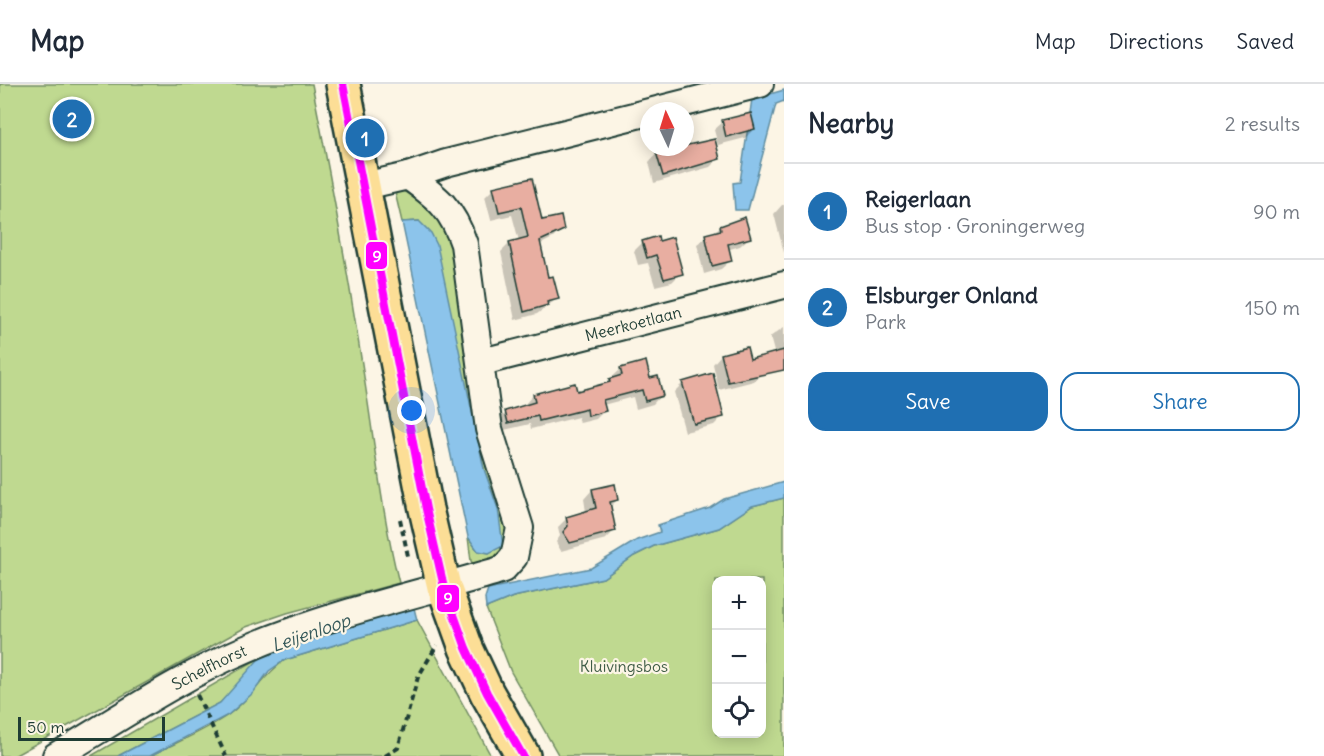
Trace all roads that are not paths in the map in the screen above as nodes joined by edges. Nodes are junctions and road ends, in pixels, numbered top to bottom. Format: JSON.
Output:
{"nodes":[{"id":1,"x":344,"y":84,"type":"edge"},
{"id":2,"x":760,"y":84,"type":"edge"},
{"id":3,"x":687,"y":102,"type":"edge"},
{"id":4,"x":640,"y":114,"type":"edge"},
{"id":5,"x":408,"y":176,"type":"junction"},
{"id":6,"x":364,"y":186,"type":"junction"},
{"id":7,"x":784,"y":285,"type":"edge"},
{"id":8,"x":482,"y":362,"type":"junction"},
{"id":9,"x":444,"y":586,"type":"junction"},
{"id":10,"x":56,"y":756,"type":"edge"},
{"id":11,"x":523,"y":756,"type":"edge"}],
"edges":[{"from":1,"to":6,"type":"main road"},
{"from":2,"to":3,"type":"street"},
{"from":4,"to":5,"type":"street"},
{"from":5,"to":6,"type":"street"},
{"from":5,"to":8,"type":"street"},
{"from":6,"to":9,"type":"main road"},
{"from":7,"to":8,"type":"street","name":"Meerkoetlaan"},
{"from":8,"to":9,"type":"street"},
{"from":9,"to":10,"type":"street","name":"Schelfhorst"},
{"from":9,"to":11,"type":"main road"}]}
